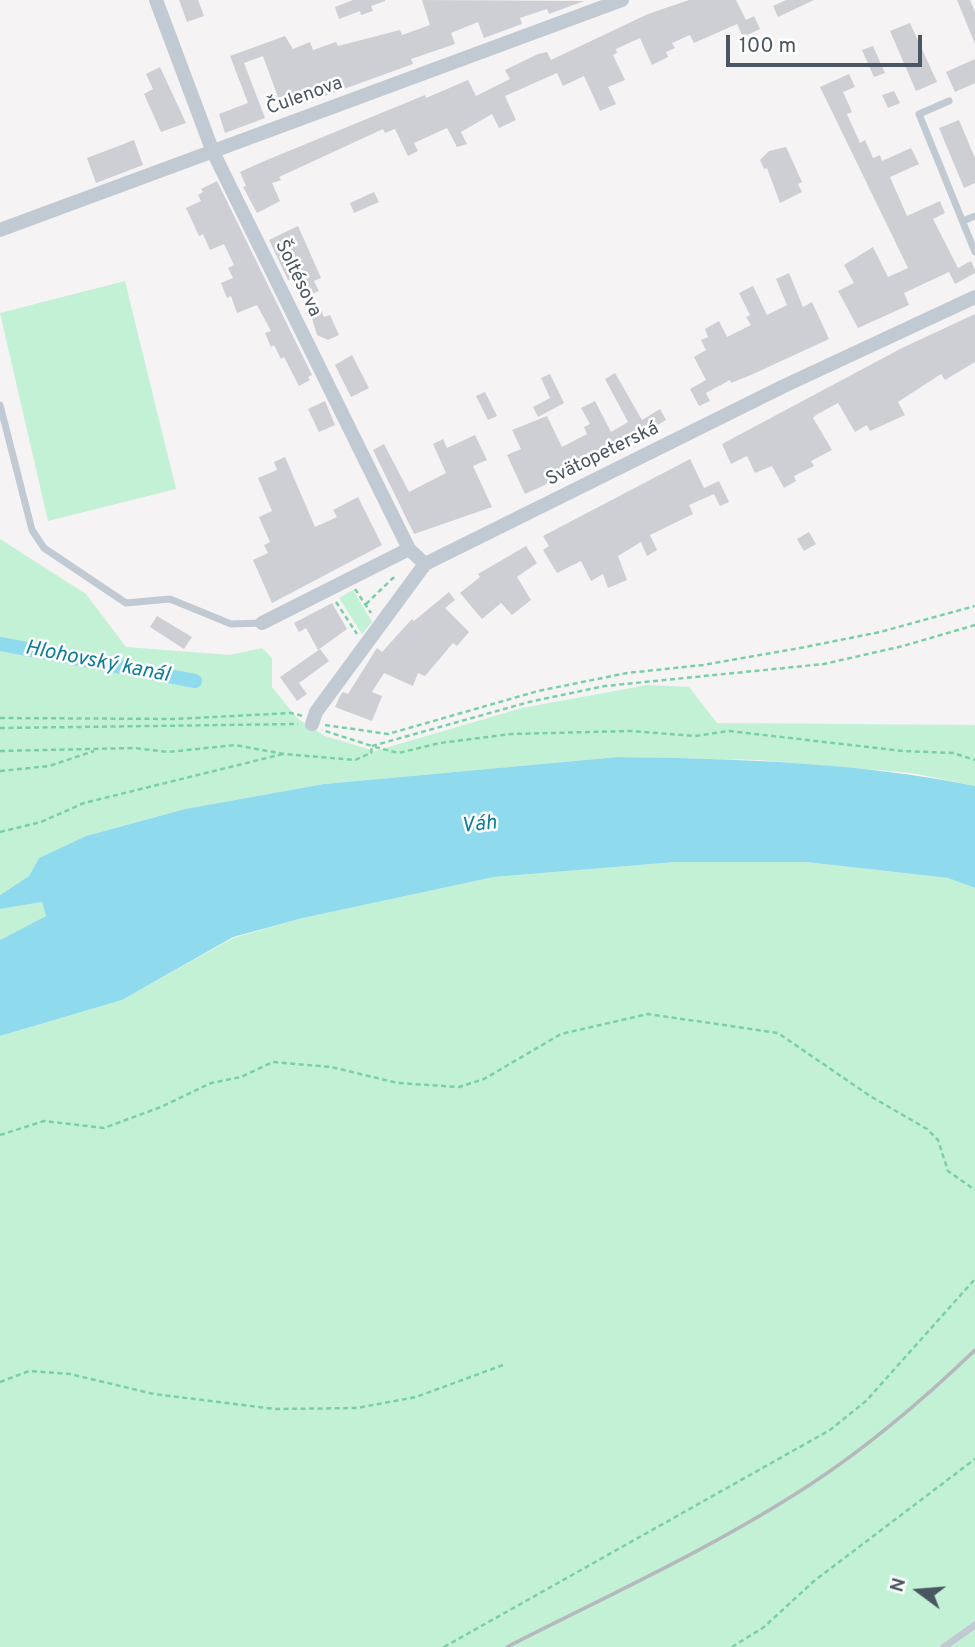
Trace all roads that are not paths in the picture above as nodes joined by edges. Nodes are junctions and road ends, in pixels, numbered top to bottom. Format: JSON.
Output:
{"nodes":[{"id":1,"x":156,"y":0,"type":"edge"},
{"id":2,"x":622,"y":0,"type":"edge"},
{"id":3,"x":585,"y":6,"type":"edge"},
{"id":4,"x":949,"y":101,"type":"dead end"},
{"id":5,"x":213,"y":152,"type":"junction"},
{"id":6,"x":975,"y":216,"type":"edge"},
{"id":7,"x":962,"y":221,"type":"junction"},
{"id":8,"x":0,"y":230,"type":"edge"},
{"id":9,"x":975,"y":252,"type":"edge"},
{"id":10,"x":975,"y":297,"type":"edge"},
{"id":11,"x":0,"y":405,"type":"edge"},
{"id":12,"x":409,"y":549,"type":"junction"},
{"id":13,"x":425,"y":564,"type":"junction"},
{"id":14,"x":262,"y":623,"type":"joint"},
{"id":15,"x":312,"y":724,"type":"road end"},
{"id":16,"x":975,"y":1625,"type":"edge"},
{"id":17,"x":944,"y":1647,"type":"edge"}],
"edges":[{"from":1,"to":5,"type":"street","name":"Šoltésova"},
{"from":2,"to":3,"type":"street","name":"Čulenova"},
{"from":3,"to":5,"type":"street","name":"Čulenova"},
{"from":4,"to":7,"type":"lane"},
{"from":5,"to":8,"type":"street","name":"Čulenova"},
{"from":5,"to":12,"type":"street","name":"Šoltésova"},
{"from":6,"to":7,"type":"lane"},
{"from":7,"to":9,"type":"lane"},
{"from":10,"to":13,"type":"street","name":"Svätopeterská"},
{"from":11,"to":14,"type":"lane"},
{"from":12,"to":13,"type":"street","name":"Šoltésova"},
{"from":12,"to":14,"type":"street"},
{"from":13,"to":15,"type":"street","name":"Svätopeterská"},
{"from":16,"to":17,"type":"lane"}]}
